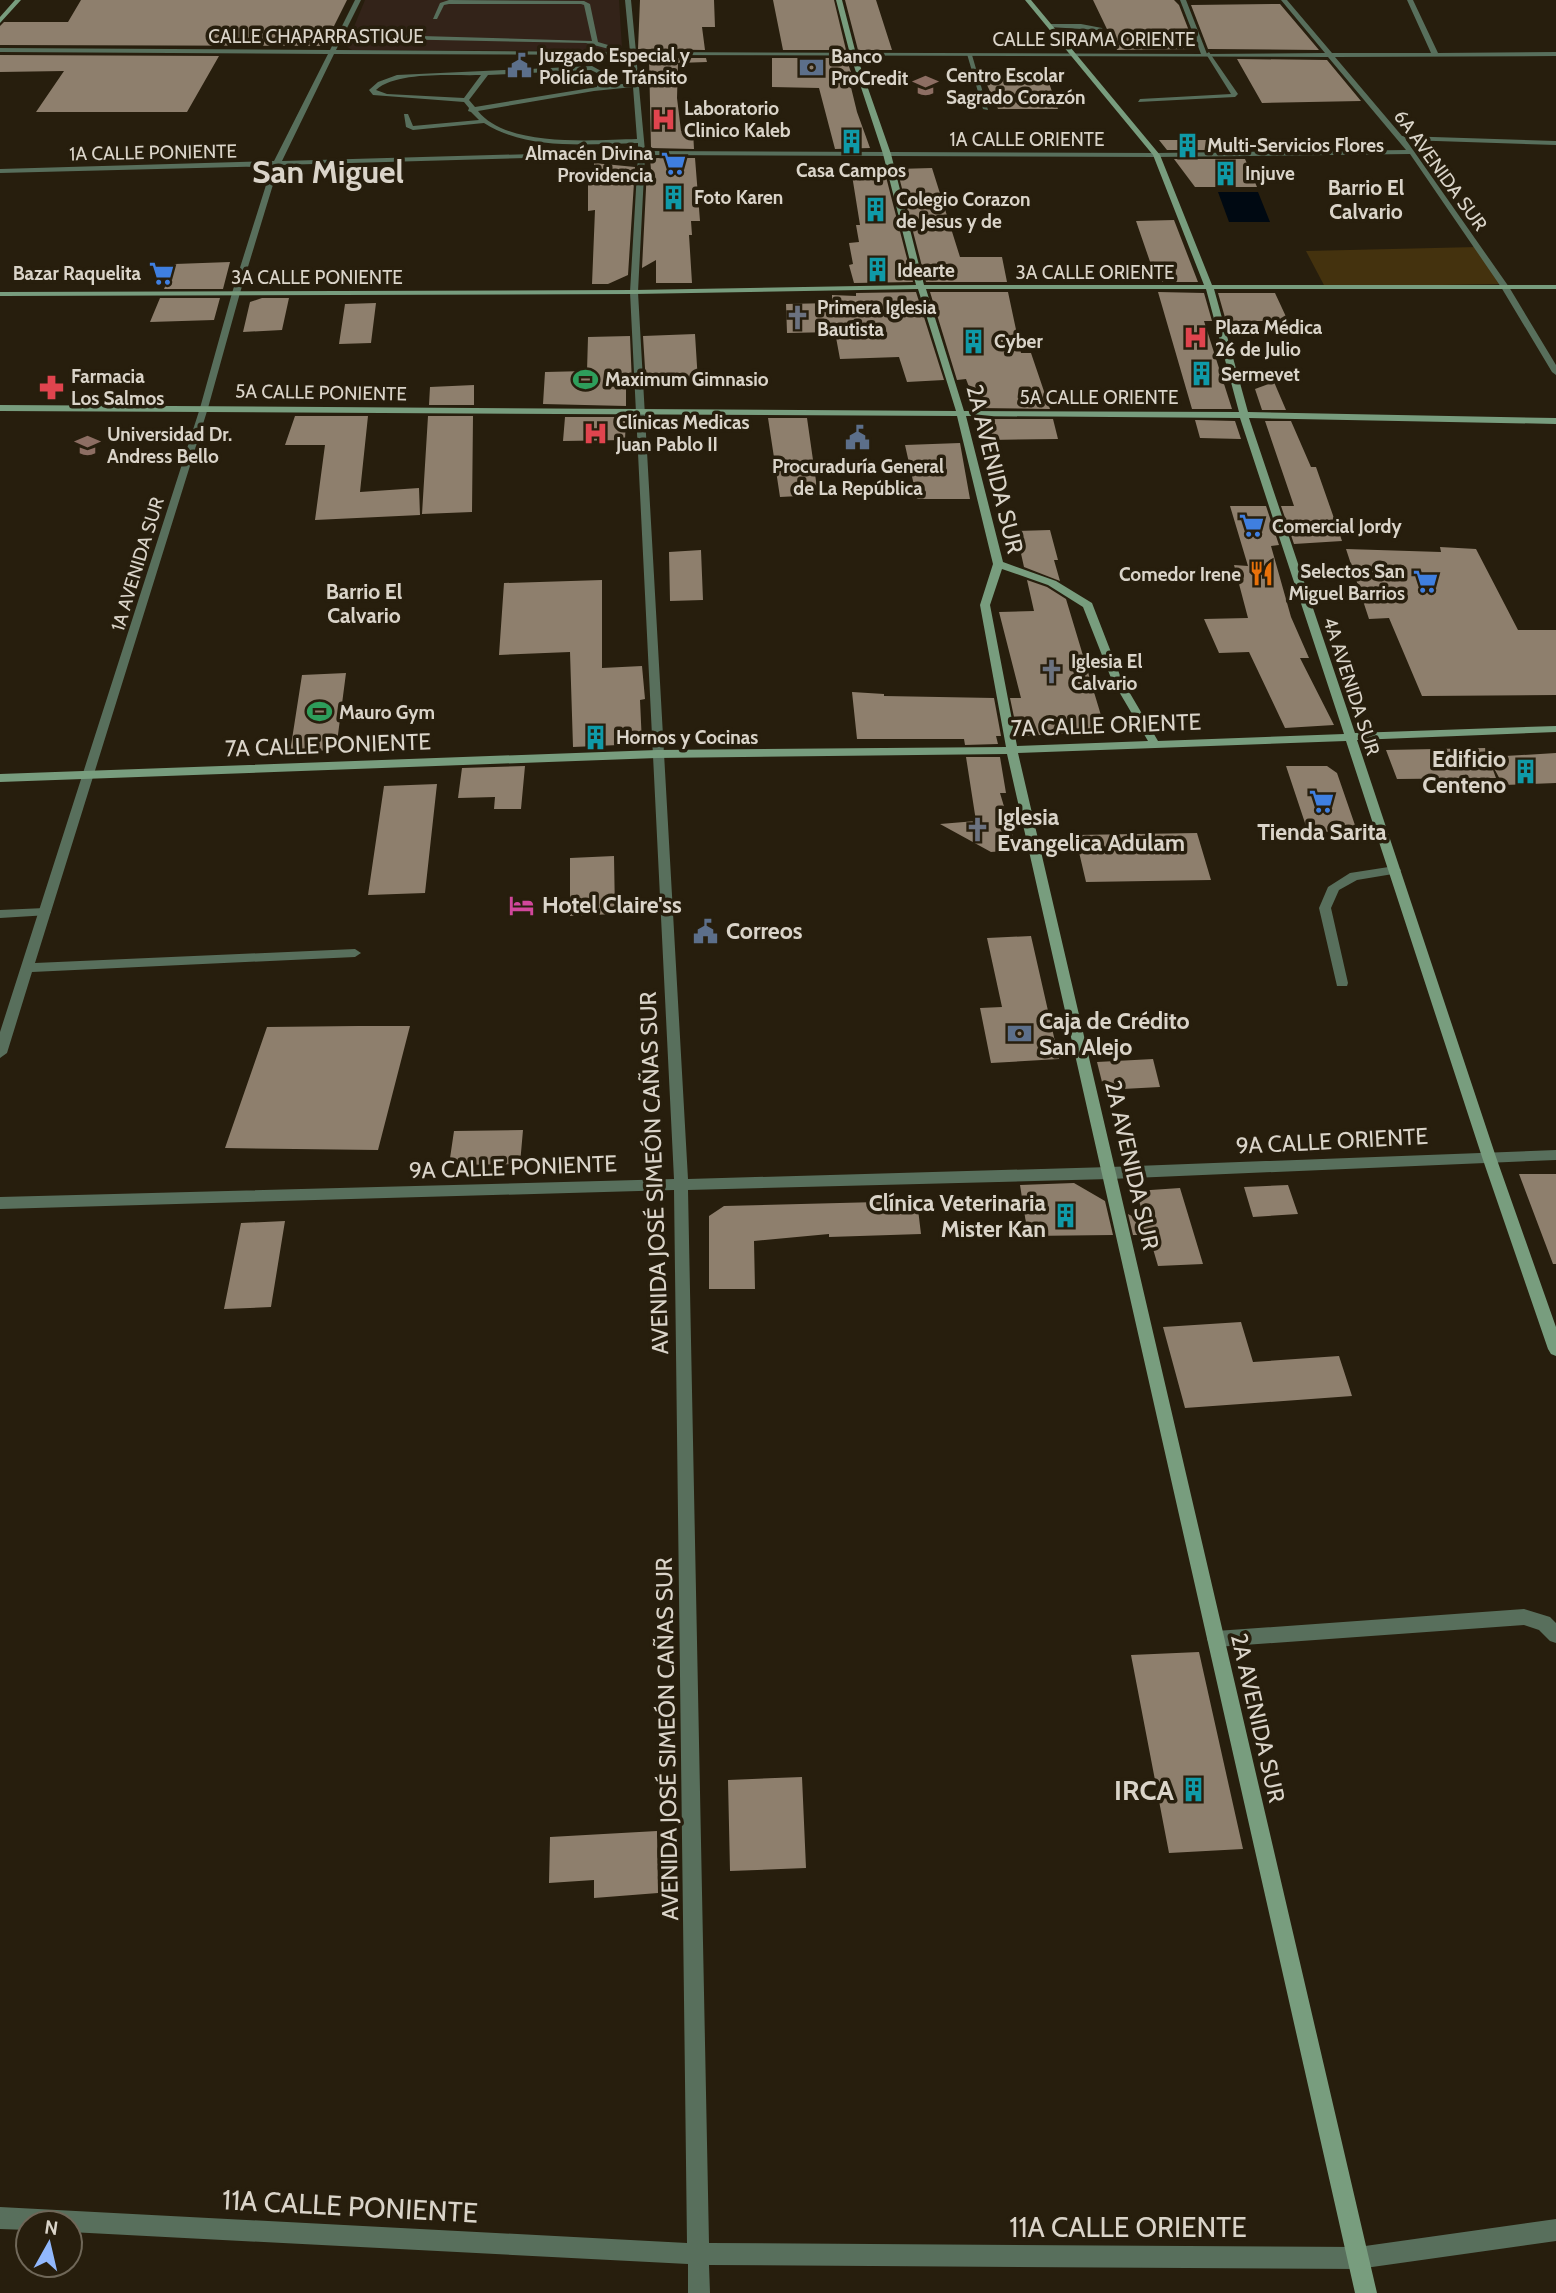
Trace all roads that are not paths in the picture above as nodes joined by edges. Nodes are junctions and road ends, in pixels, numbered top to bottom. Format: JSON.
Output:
{"nodes":[{"id":1,"x":18,"y":0,"type":"edge"},
{"id":2,"x":358,"y":0,"type":"edge"},
{"id":3,"x":628,"y":0,"type":"edge"},
{"id":4,"x":839,"y":0,"type":"edge"},
{"id":5,"x":1028,"y":0,"type":"edge"},
{"id":6,"x":1183,"y":0,"type":"edge"},
{"id":7,"x":1284,"y":0,"type":"edge"},
{"id":8,"x":1410,"y":0,"type":"edge"},
{"id":9,"x":435,"y":18,"type":"dead end"},
{"id":10,"x":0,"y":21,"type":"edge"},
{"id":11,"x":1051,"y":26,"type":"junction"},
{"id":12,"x":386,"y":37,"type":"dead end"},
{"id":13,"x":595,"y":42,"type":"junction"},
{"id":14,"x":1107,"y":45,"type":"dead end"},
{"id":15,"x":0,"y":50,"type":"edge"},
{"id":16,"x":332,"y":52,"type":"junction"},
{"id":17,"x":632,"y":53,"type":"junction"},
{"id":18,"x":853,"y":54,"type":"junction"},
{"id":19,"x":1207,"y":54,"type":"junction"},
{"id":20,"x":1331,"y":54,"type":"junction"},
{"id":21,"x":1434,"y":54,"type":"junction"},
{"id":22,"x":1556,"y":54,"type":"edge"},
{"id":23,"x":969,"y":55,"type":"junction"},
{"id":24,"x":1077,"y":56,"type":"junction"},
{"id":25,"x":486,"y":73,"type":"junction"},
{"id":26,"x":636,"y":85,"type":"junction"},
{"id":27,"x":600,"y":87,"type":"junction"},
{"id":28,"x":466,"y":100,"type":"junction"},
{"id":29,"x":1140,"y":101,"type":"dead end"},
{"id":30,"x":985,"y":109,"type":"dead end"},
{"id":31,"x":470,"y":110,"type":"junction"},
{"id":32,"x":406,"y":115,"type":"dead end"},
{"id":33,"x":482,"y":122,"type":"junction"},
{"id":34,"x":1402,"y":138,"type":"junction"},
{"id":35,"x":1556,"y":143,"type":"edge"},
{"id":36,"x":642,"y":147,"type":"junction"},
{"id":37,"x":1412,"y":152,"type":"junction"},
{"id":38,"x":887,"y":154,"type":"junction"},
{"id":39,"x":1156,"y":155,"type":"junction"},
{"id":40,"x":276,"y":165,"type":"junction"},
{"id":41,"x":0,"y":171,"type":"edge"},
{"id":42,"x":920,"y":287,"type":"junction"},
{"id":43,"x":1209,"y":287,"type":"junction"},
{"id":44,"x":1505,"y":287,"type":"junction"},
{"id":45,"x":1556,"y":288,"type":"edge"},
{"id":46,"x":634,"y":292,"type":"junction"},
{"id":47,"x":236,"y":293,"type":"junction"},
{"id":48,"x":0,"y":294,"type":"edge"},
{"id":49,"x":1556,"y":372,"type":"edge"},
{"id":50,"x":0,"y":408,"type":"edge"},
{"id":51,"x":204,"y":408,"type":"junction"},
{"id":52,"x":642,"y":413,"type":"junction"},
{"id":53,"x":961,"y":414,"type":"junction"},
{"id":54,"x":1244,"y":415,"type":"junction"},
{"id":55,"x":1556,"y":421,"type":"edge"},
{"id":56,"x":998,"y":564,"type":"junction"},
{"id":57,"x":1556,"y":729,"type":"edge"},
{"id":58,"x":1351,"y":737,"type":"junction"},
{"id":59,"x":1155,"y":744,"type":"junction"},
{"id":60,"x":1012,"y":750,"type":"junction"},
{"id":61,"x":657,"y":754,"type":"junction"},
{"id":62,"x":89,"y":775,"type":"junction"},
{"id":63,"x":0,"y":778,"type":"edge"},
{"id":64,"x":1395,"y":870,"type":"junction"},
{"id":65,"x":45,"y":912,"type":"junction"},
{"id":66,"x":0,"y":914,"type":"edge"},
{"id":67,"x":355,"y":953,"type":"dead end"},
{"id":68,"x":27,"y":968,"type":"junction"},
{"id":69,"x":1342,"y":983,"type":"dead end"},
{"id":70,"x":0,"y":1053,"type":"edge"},
{"id":71,"x":1556,"y":1154,"type":"edge"},
{"id":72,"x":1489,"y":1157,"type":"junction"},
{"id":73,"x":1110,"y":1173,"type":"junction"},
{"id":74,"x":681,"y":1185,"type":"junction"},
{"id":75,"x":0,"y":1203,"type":"edge"},
{"id":76,"x":1556,"y":1349,"type":"edge"},
{"id":77,"x":1556,"y":1635,"type":"edge"},
{"id":78,"x":1216,"y":1639,"type":"junction"},
{"id":79,"x":0,"y":2218,"type":"edge"},
{"id":80,"x":1556,"y":2230,"type":"edge"},
{"id":81,"x":698,"y":2253,"type":"junction"},
{"id":82,"x":1358,"y":2258,"type":"junction"},
{"id":83,"x":699,"y":2293,"type":"edge"},
{"id":84,"x":1366,"y":2293,"type":"edge"}],
"edges":[{"from":1,"to":10,"type":"main road"},
{"from":2,"to":16,"type":"street","name":"1A AVENIDA SUR"},
{"from":3,"to":17,"type":"street","name":"AVENIDA JOSÉ SIMEÓN CAÑAS SUR"},
{"from":4,"to":18,"type":"main road","name":"2A AVENIDA SUR"},
{"from":5,"to":11,"type":"main road","name":"4A AVENIDA SUR"},
{"from":6,"to":19,"type":"street"},
{"from":7,"to":20,"type":"street","name":"6A AVENIDA SUR"},
{"from":8,"to":21,"type":"street"},
{"from":9,"to":13,"type":"street"},
{"from":11,"to":14,"type":"street"},
{"from":11,"to":24,"type":"main road","name":"4A AVENIDA SUR"},
{"from":12,"to":13,"type":"street"},
{"from":13,"to":17,"type":"street"},
{"from":15,"to":16,"type":"street","name":"CALLE CHAPARRASTIQUE"},
{"from":16,"to":17,"type":"street","name":"CALLE CHAPARRASTIQUE"},
{"from":16,"to":40,"type":"street","name":"1A AVENIDA SUR"},
{"from":17,"to":18,"type":"street","name":"CALLE SIRAMA ORIENTE"},
{"from":17,"to":26,"type":"street","name":"AVENIDA JOSÉ SIMEÓN CAÑAS SUR"},
{"from":18,"to":23,"type":"street","name":"CALLE SIRAMA ORIENTE"},
{"from":18,"to":38,"type":"main road","name":"2A AVENIDA SUR"},
{"from":19,"to":20,"type":"street","name":"CALLE SIRAMA ORIENTE"},
{"from":19,"to":24,"type":"street","name":"CALLE SIRAMA ORIENTE"},
{"from":19,"to":29,"type":"street"},
{"from":20,"to":21,"type":"street","name":"CALLE SIRAMA ORIENTE"},
{"from":20,"to":34,"type":"street","name":"6A AVENIDA SUR"},
{"from":21,"to":22,"type":"street","name":"CALLE SIRAMA ORIENTE"},
{"from":23,"to":24,"type":"street","name":"CALLE SIRAMA ORIENTE"},
{"from":23,"to":30,"type":"street"},
{"from":24,"to":39,"type":"main road","name":"4A AVENIDA SUR"},
{"from":25,"to":27,"type":"street"},
{"from":25,"to":28,"type":"street"},
{"from":25,"to":28,"type":"street"},
{"from":26,"to":27,"type":"street"},
{"from":26,"to":36,"type":"street","name":"AVENIDA JOSÉ SIMEÓN CAÑAS SUR"},
{"from":27,"to":31,"type":"street"},
{"from":28,"to":31,"type":"street"},
{"from":31,"to":33,"type":"street"},
{"from":32,"to":33,"type":"street"},
{"from":33,"to":36,"type":"street"},
{"from":34,"to":35,"type":"street"},
{"from":34,"to":37,"type":"street","name":"6A AVENIDA SUR"},
{"from":36,"to":38,"type":"street","name":"1A CALLE ORIENTE"},
{"from":36,"to":40,"type":"street","name":"1A CALLE PONIENTE"},
{"from":36,"to":46,"type":"street","name":"AVENIDA JOSÉ SIMEÓN CAÑAS SUR"},
{"from":37,"to":39,"type":"street","name":"1A CALLE ORIENTE"},
{"from":37,"to":44,"type":"street","name":"6A AVENIDA SUR"},
{"from":38,"to":39,"type":"street","name":"1A CALLE ORIENTE"},
{"from":38,"to":42,"type":"main road","name":"2A AVENIDA SUR"},
{"from":39,"to":43,"type":"main road","name":"4A AVENIDA SUR"},
{"from":40,"to":41,"type":"street","name":"1A CALLE PONIENTE"},
{"from":40,"to":47,"type":"street","name":"1A AVENIDA SUR"},
{"from":42,"to":43,"type":"main road","name":"3A CALLE ORIENTE"},
{"from":42,"to":46,"type":"main road","name":"3A CALLE ORIENTE"},
{"from":42,"to":53,"type":"main road","name":"2A AVENIDA SUR"},
{"from":43,"to":44,"type":"main road","name":"3A CALLE ORIENTE"},
{"from":43,"to":54,"type":"main road","name":"4A AVENIDA SUR"},
{"from":44,"to":45,"type":"main road","name":"3A CALLE ORIENTE"},
{"from":44,"to":49,"type":"street","name":"6A AVENIDA SUR"},
{"from":46,"to":47,"type":"main road","name":"3A CALLE PONIENTE"},
{"from":46,"to":52,"type":"street","name":"AVENIDA JOSÉ SIMEÓN CAÑAS SUR"},
{"from":47,"to":48,"type":"main road","name":"3A CALLE PONIENTE"},
{"from":47,"to":51,"type":"street","name":"1A AVENIDA SUR"},
{"from":50,"to":51,"type":"main road","name":"5A CALLE PONIENTE"},
{"from":51,"to":52,"type":"main road","name":"5A CALLE PONIENTE"},
{"from":51,"to":62,"type":"street","name":"1A AVENIDA SUR"},
{"from":52,"to":53,"type":"main road","name":"5A CALLE ORIENTE"},
{"from":52,"to":61,"type":"street","name":"AVENIDA JOSÉ SIMEÓN CAÑAS SUR"},
{"from":53,"to":54,"type":"main road","name":"5A CALLE ORIENTE"},
{"from":53,"to":56,"type":"main road","name":"2A AVENIDA SUR"},
{"from":54,"to":55,"type":"main road","name":"5A CALLE ORIENTE"},
{"from":54,"to":58,"type":"main road","name":"4A AVENIDA SUR"},
{"from":56,"to":59,"type":"main road"},
{"from":56,"to":60,"type":"main road","name":"2A AVENIDA SUR"},
{"from":57,"to":58,"type":"main road","name":"7A CALLE ORIENTE"},
{"from":58,"to":59,"type":"main road","name":"7A CALLE ORIENTE"},
{"from":58,"to":64,"type":"main road","name":"4A AVENIDA SUR"},
{"from":59,"to":60,"type":"main road","name":"7A CALLE ORIENTE"},
{"from":60,"to":61,"type":"main road","name":"7A CALLE ORIENTE"},
{"from":60,"to":73,"type":"main road","name":"2A AVENIDA SUR"},
{"from":61,"to":62,"type":"main road","name":"7A CALLE PONIENTE"},
{"from":61,"to":74,"type":"street","name":"AVENIDA JOSÉ SIMEÓN CAÑAS SUR"},
{"from":62,"to":63,"type":"main road","name":"7A CALLE PONIENTE"},
{"from":62,"to":65,"type":"street","name":"1A AVENIDA SUR"},
{"from":64,"to":69,"type":"street"},
{"from":64,"to":72,"type":"main road","name":"4A AVENIDA SUR"},
{"from":65,"to":66,"type":"street"},
{"from":65,"to":68,"type":"street","name":"1A AVENIDA SUR"},
{"from":67,"to":68,"type":"street"},
{"from":68,"to":70,"type":"street","name":"1A AVENIDA SUR"},
{"from":71,"to":72,"type":"street","name":"9A CALLE ORIENTE"},
{"from":72,"to":73,"type":"street","name":"9A CALLE ORIENTE"},
{"from":72,"to":76,"type":"main road","name":"4A AVENIDA SUR"},
{"from":73,"to":74,"type":"street","name":"9A CALLE PONIENTE"},
{"from":73,"to":78,"type":"main road","name":"2A AVENIDA SUR"},
{"from":74,"to":75,"type":"street","name":"9A CALLE PONIENTE"},
{"from":74,"to":81,"type":"street","name":"AVENIDA JOSÉ SIMEÓN CAÑAS SUR"},
{"from":77,"to":78,"type":"street"},
{"from":78,"to":82,"type":"main road","name":"2A AVENIDA SUR"},
{"from":79,"to":81,"type":"street","name":"11A CALLE PONIENTE"},
{"from":80,"to":82,"type":"street","name":"11A CALLE ORIENTE"},
{"from":81,"to":82,"type":"street","name":"11A CALLE ORIENTE"},
{"from":81,"to":83,"type":"street","name":"AVENIDA JOSÉ SIMEÓN CAÑAS SUR"},
{"from":82,"to":84,"type":"main road","name":"2A AVENIDA SUR"}]}
